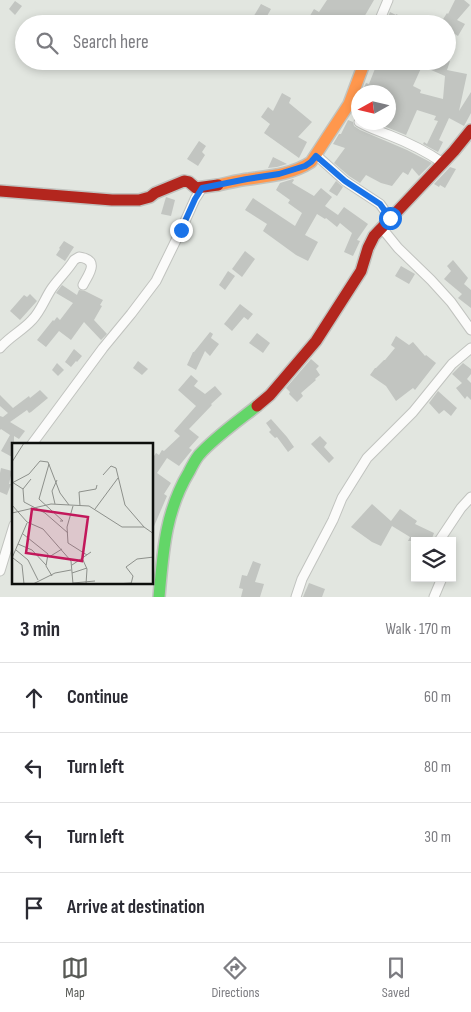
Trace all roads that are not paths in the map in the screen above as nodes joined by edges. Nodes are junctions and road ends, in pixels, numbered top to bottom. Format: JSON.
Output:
{"nodes":[{"id":1,"x":388,"y":0,"type":"edge"},
{"id":2,"x":382,"y":15,"type":"edge"},
{"id":3,"x":362,"y":70,"type":"edge"},
{"id":4,"x":343,"y":114,"type":"junction"},
{"id":5,"x":351,"y":118,"type":"edge"},
{"id":6,"x":375,"y":130,"type":"edge"},
{"id":7,"x":471,"y":130,"type":"edge"},
{"id":8,"x":316,"y":156,"type":"junction"},
{"id":9,"x":443,"y":163,"type":"junction"},
{"id":10,"x":202,"y":188,"type":"junction"},
{"id":11,"x":0,"y":191,"type":"edge"},
{"id":12,"x":390,"y":218,"type":"junction"},
{"id":13,"x":381,"y":227,"type":"junction"},
{"id":14,"x":82,"y":285,"type":"dead end"},
{"id":15,"x":471,"y":330,"type":"edge"},
{"id":16,"x":0,"y":348,"type":"edge"},
{"id":17,"x":471,"y":348,"type":"edge"},
{"id":18,"x":33,"y":443,"type":"edge"},
{"id":19,"x":471,"y":497,"type":"edge"},
{"id":20,"x":12,"y":532,"type":"edge"},
{"id":21,"x":441,"y":537,"type":"edge"},
{"id":22,"x":0,"y":571,"type":"edge"},
{"id":23,"x":440,"y":582,"type":"edge"},
{"id":24,"x":159,"y":597,"type":"edge"},
{"id":25,"x":296,"y":597,"type":"edge"},
{"id":26,"x":434,"y":597,"type":"edge"}],
"edges":[{"from":1,"to":2,"type":"street"},
{"from":3,"to":4,"type":"street"},
{"from":4,"to":5,"type":"street"},
{"from":4,"to":8,"type":"street"},
{"from":6,"to":9,"type":"street"},
{"from":7,"to":9,"type":"street"},
{"from":8,"to":10,"type":"street"},
{"from":8,"to":12,"type":"street"},
{"from":9,"to":12,"type":"street"},
{"from":10,"to":11,"type":"street"},
{"from":10,"to":18,"type":"street"},
{"from":12,"to":13,"type":"street"},
{"from":13,"to":15,"type":"street"},
{"from":13,"to":24,"type":"street"},
{"from":14,"to":16,"type":"street"},
{"from":17,"to":25,"type":"street"},
{"from":19,"to":21,"type":"street"},
{"from":20,"to":22,"type":"street"},
{"from":23,"to":26,"type":"street"}]}
